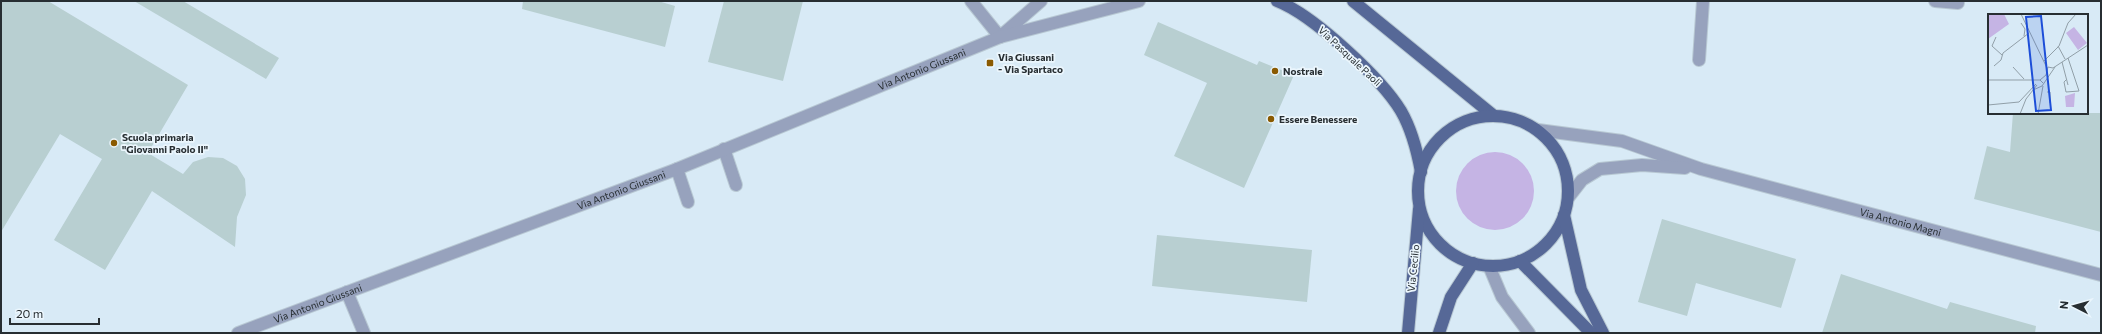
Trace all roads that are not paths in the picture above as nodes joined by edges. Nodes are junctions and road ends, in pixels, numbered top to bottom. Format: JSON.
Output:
{"nodes":[{"id":1,"x":971,"y":1,"type":"edge"},
{"id":2,"x":1041,"y":1,"type":"edge"},
{"id":3,"x":1139,"y":1,"type":"edge"},
{"id":4,"x":1276,"y":1,"type":"edge"},
{"id":5,"x":1353,"y":1,"type":"edge"},
{"id":6,"x":1703,"y":1,"type":"edge"},
{"id":7,"x":1935,"y":1,"type":"edge"},
{"id":8,"x":1958,"y":3,"type":"dead end"},
{"id":9,"x":1000,"y":36,"type":"junction"},
{"id":10,"x":1699,"y":60,"type":"dead end"},
{"id":11,"x":1494,"y":116,"type":"junction"},
{"id":12,"x":1538,"y":130,"type":"junction"},
{"id":13,"x":724,"y":149,"type":"junction"},
{"id":14,"x":676,"y":169,"type":"junction"},
{"id":15,"x":1701,"y":169,"type":"junction"},
{"id":16,"x":1421,"y":173,"type":"junction"},
{"id":17,"x":736,"y":185,"type":"dead end"},
{"id":18,"x":1568,"y":198,"type":"junction"},
{"id":19,"x":688,"y":202,"type":"dead end"},
{"id":20,"x":1420,"y":203,"type":"junction"},
{"id":21,"x":1564,"y":215,"type":"junction"},
{"id":22,"x":1520,"y":261,"type":"junction"},
{"id":23,"x":1473,"y":263,"type":"junction"},
{"id":24,"x":1489,"y":266,"type":"junction"},
{"id":25,"x":2101,"y":275,"type":"edge"},
{"id":26,"x":346,"y":292,"type":"junction"},
{"id":27,"x":238,"y":333,"type":"edge"},
{"id":28,"x":364,"y":333,"type":"edge"},
{"id":29,"x":1408,"y":333,"type":"edge"},
{"id":30,"x":1439,"y":333,"type":"edge"},
{"id":31,"x":1529,"y":333,"type":"edge"},
{"id":32,"x":1591,"y":333,"type":"edge"},
{"id":33,"x":1603,"y":333,"type":"edge"}],
"edges":[{"from":1,"to":9,"type":"street"},
{"from":2,"to":9,"type":"street","name":"Via Antonio Giussani"},
{"from":3,"to":9,"type":"street","name":"Via Antonio Giussani"},
{"from":4,"to":16,"type":"main road","name":"Via Pasquale Paoli"},
{"from":5,"to":11,"type":"main road"},
{"from":6,"to":10,"type":"street"},
{"from":7,"to":8,"type":"street"},
{"from":9,"to":13,"type":"street","name":"Via Antonio Giussani"},
{"from":11,"to":12,"type":"main road"},
{"from":11,"to":16,"type":"main road"},
{"from":12,"to":15,"type":"street"},
{"from":12,"to":18,"type":"main road"},
{"from":13,"to":14,"type":"street","name":"Via Antonio Giussani"},
{"from":13,"to":17,"type":"street"},
{"from":14,"to":19,"type":"street"},
{"from":14,"to":26,"type":"street","name":"Via Antonio Giussani"},
{"from":15,"to":18,"type":"street"},
{"from":15,"to":25,"type":"street","name":"Via Antonio Magni"},
{"from":16,"to":20,"type":"main road","name":"Via Cecilio"},
{"from":18,"to":21,"type":"main road"},
{"from":20,"to":23,"type":"main road"},
{"from":20,"to":29,"type":"main road","name":"Via Cecilio"},
{"from":21,"to":22,"type":"main road"},
{"from":21,"to":33,"type":"main road"},
{"from":22,"to":24,"type":"main road"},
{"from":22,"to":32,"type":"main road"},
{"from":23,"to":24,"type":"main road"},
{"from":23,"to":30,"type":"main road"},
{"from":24,"to":31,"type":"street"},
{"from":26,"to":27,"type":"street","name":"Via Antonio Giussani"},
{"from":26,"to":28,"type":"street"}]}
